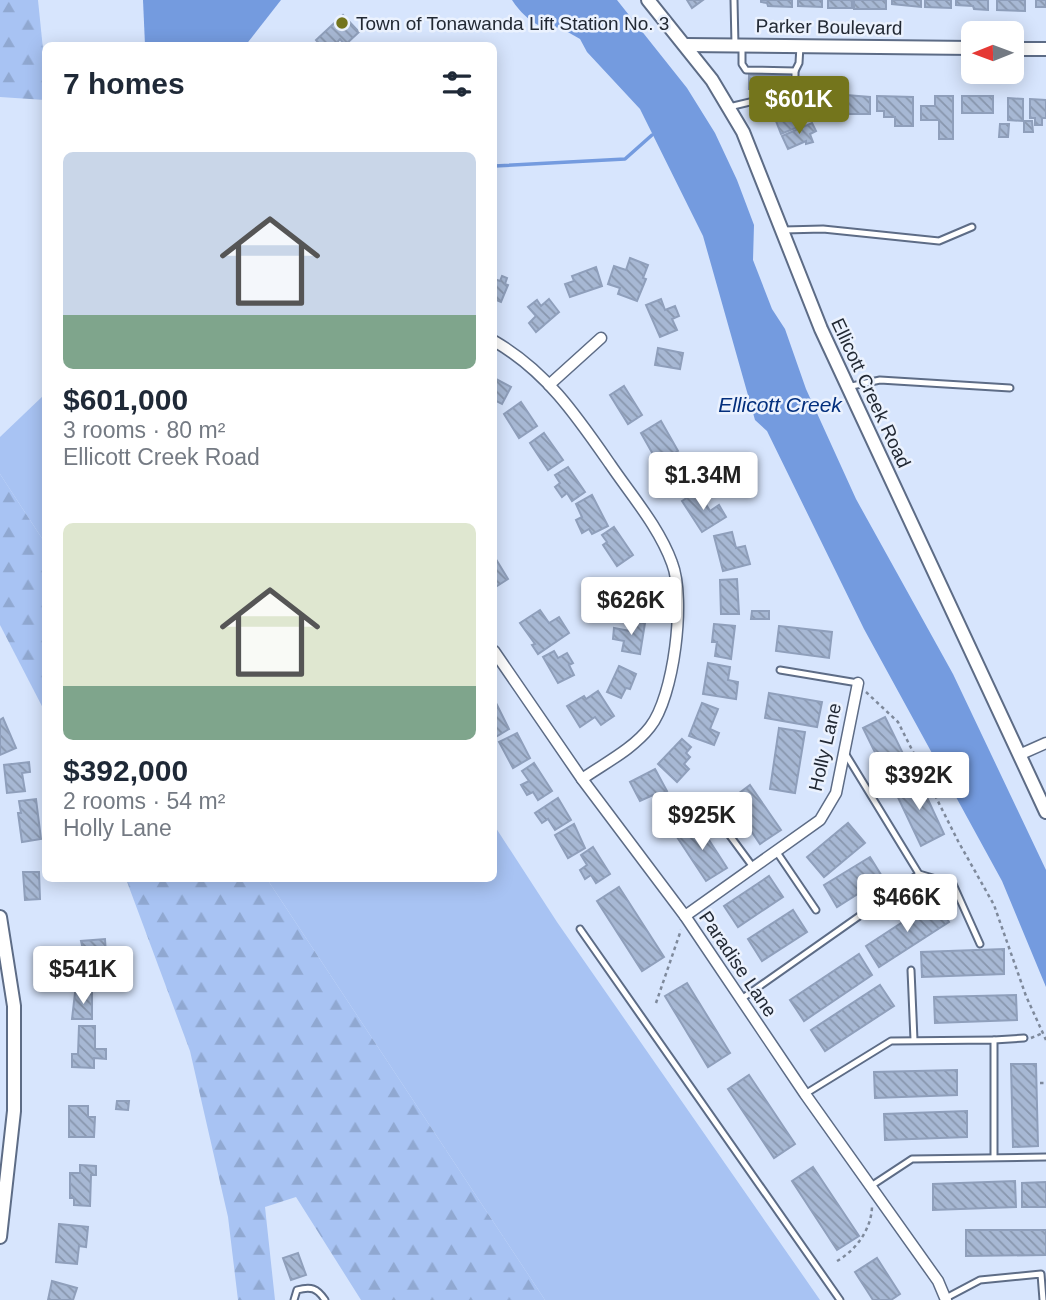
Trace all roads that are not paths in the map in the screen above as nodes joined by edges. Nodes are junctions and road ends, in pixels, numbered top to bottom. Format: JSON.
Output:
{"nodes":[{"id":1,"x":649,"y":0,"type":"edge"},
{"id":2,"x":734,"y":0,"type":"edge"},
{"id":3,"x":685,"y":45,"type":"junction"},
{"id":4,"x":738,"y":45,"type":"junction"},
{"id":5,"x":800,"y":46,"type":"junction"},
{"id":6,"x":961,"y":48,"type":"edge"},
{"id":7,"x":1024,"y":49,"type":"edge"},
{"id":8,"x":1046,"y":50,"type":"edge"},
{"id":9,"x":794,"y":71,"type":"junction"},
{"id":10,"x":729,"y":107,"type":"junction"},
{"id":11,"x":972,"y":227,"type":"dead end"},
{"id":12,"x":781,"y":230,"type":"junction"},
{"id":13,"x":601,"y":338,"type":"dead end"},
{"id":14,"x":497,"y":343,"type":"edge"},
{"id":15,"x":549,"y":385,"type":"junction"},
{"id":16,"x":848,"y":387,"type":"junction"},
{"id":17,"x":1010,"y":388,"type":"dead end"},
{"id":18,"x":497,"y":656,"type":"edge"},
{"id":19,"x":780,"y":670,"type":"dead end"},
{"id":20,"x":858,"y":682,"type":"joint"},
{"id":21,"x":1046,"y":743,"type":"edge"},
{"id":22,"x":844,"y":751,"type":"junction"},
{"id":23,"x":1019,"y":755,"type":"junction"},
{"id":24,"x":582,"y":779,"type":"junction"},
{"id":25,"x":1046,"y":812,"type":"edge"},
{"id":26,"x":714,"y":814,"type":"dead end"},
{"id":27,"x":776,"y":851,"type":"junction"},
{"id":28,"x":752,"y":867,"type":"junction"},
{"id":29,"x":919,"y":874,"type":"junction"},
{"id":30,"x":816,"y":910,"type":"dead end"},
{"id":31,"x":685,"y":916,"type":"junction"},
{"id":32,"x":0,"y":917,"type":"edge"},
{"id":33,"x":580,"y":929,"type":"dead end"},
{"id":34,"x":980,"y":944,"type":"dead end"},
{"id":35,"x":911,"y":970,"type":"dead end"},
{"id":36,"x":740,"y":1000,"type":"junction"},
{"id":37,"x":1027,"y":1038,"type":"road end"},
{"id":38,"x":914,"y":1040,"type":"junction"},
{"id":39,"x":993,"y":1040,"type":"junction"},
{"id":40,"x":805,"y":1094,"type":"junction"},
{"id":41,"x":994,"y":1157,"type":"junction"},
{"id":42,"x":1046,"y":1157,"type":"edge"},
{"id":43,"x":871,"y":1186,"type":"junction"},
{"id":44,"x":0,"y":1237,"type":"edge"},
{"id":45,"x":946,"y":1299,"type":"edge"},
{"id":46,"x":294,"y":1300,"type":"edge"},
{"id":47,"x":325,"y":1300,"type":"edge"},
{"id":48,"x":840,"y":1300,"type":"edge"},
{"id":49,"x":1043,"y":1300,"type":"edge"}],
"edges":[{"from":1,"to":3,"type":"street","name":"Ellicott Creek Road"},
{"from":2,"to":4,"type":"lane"},
{"from":3,"to":4,"type":"street","name":"Parker Boulevard"},
{"from":3,"to":10,"type":"street","name":"Ellicott Creek Road"},
{"from":4,"to":5,"type":"street","name":"Parker Boulevard"},
{"from":4,"to":9,"type":"lane"},
{"from":5,"to":6,"type":"street","name":"Parker Boulevard"},
{"from":5,"to":9,"type":"lane"},
{"from":7,"to":8,"type":"street"},
{"from":9,"to":10,"type":"lane"},
{"from":10,"to":12,"type":"street","name":"Ellicott Creek Road"},
{"from":11,"to":12,"type":"lane"},
{"from":12,"to":16,"type":"street","name":"Ellicott Creek Road"},
{"from":13,"to":15,"type":"street"},
{"from":14,"to":15,"type":"street"},
{"from":15,"to":24,"type":"street"},
{"from":16,"to":17,"type":"lane"},
{"from":16,"to":23,"type":"street","name":"Ellicott Creek Road"},
{"from":18,"to":24,"type":"street","name":"Paradise Lane"},
{"from":19,"to":20,"type":"lane"},
{"from":20,"to":22,"type":"street","name":"Holly Lane"},
{"from":21,"to":23,"type":"street"},
{"from":22,"to":27,"type":"street","name":"Holly Lane"},
{"from":22,"to":29,"type":"lane"},
{"from":23,"to":25,"type":"street","name":"Ellicott Creek Road"},
{"from":24,"to":31,"type":"street","name":"Paradise Lane"},
{"from":26,"to":28,"type":"lane"},
{"from":27,"to":28,"type":"street","name":"Holly Lane"},
{"from":27,"to":30,"type":"lane"},
{"from":28,"to":31,"type":"street","name":"Holly Lane"},
{"from":29,"to":34,"type":"lane"},
{"from":29,"to":36,"type":"lane"},
{"from":31,"to":36,"type":"street","name":"Paradise Lane"},
{"from":32,"to":44,"type":"street"},
{"from":33,"to":48,"type":"lane"},
{"from":35,"to":38,"type":"lane"},
{"from":36,"to":40,"type":"street","name":"Paradise Lane"},
{"from":37,"to":39,"type":"lane"},
{"from":38,"to":39,"type":"lane"},
{"from":38,"to":40,"type":"lane"},
{"from":39,"to":41,"type":"lane"},
{"from":40,"to":43,"type":"street","name":"Paradise Lane"},
{"from":41,"to":42,"type":"lane"},
{"from":41,"to":43,"type":"lane"},
{"from":43,"to":45,"type":"street","name":"Paradise Lane"},
{"from":45,"to":49,"type":"lane"},
{"from":46,"to":47,"type":"lane"}]}
